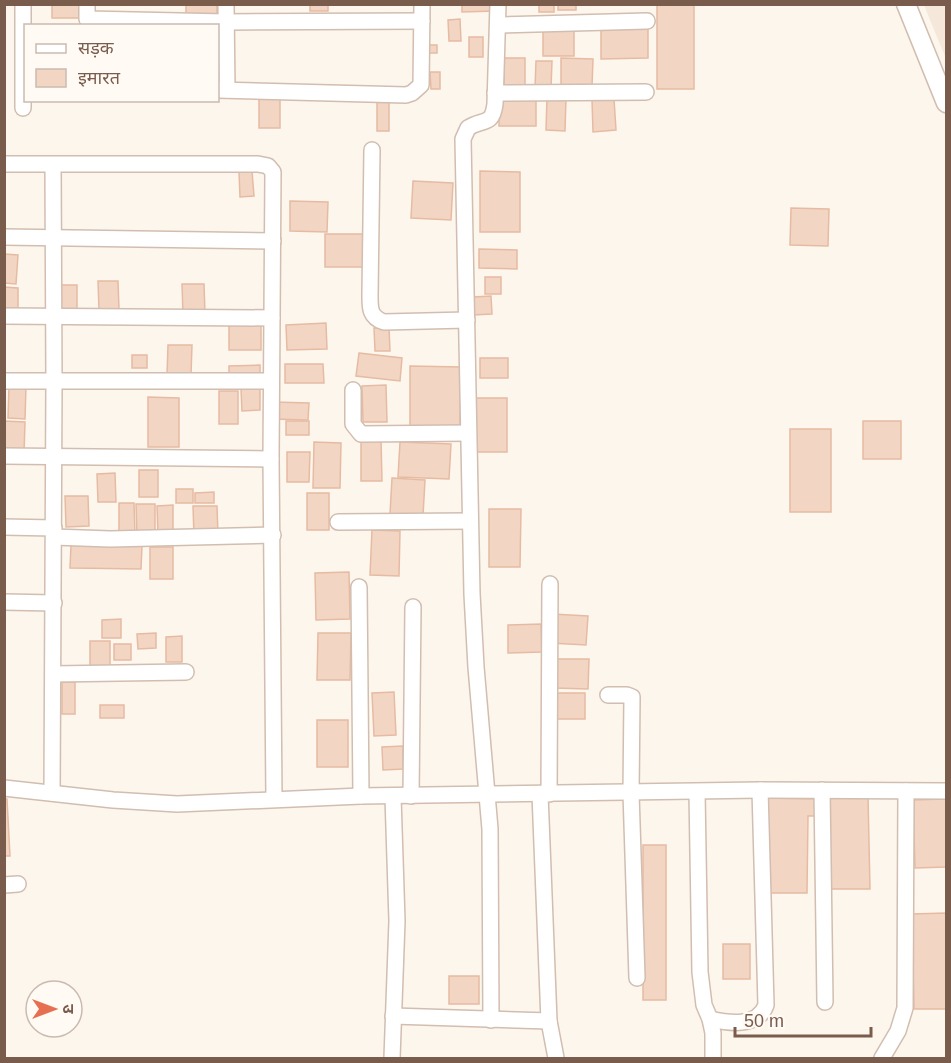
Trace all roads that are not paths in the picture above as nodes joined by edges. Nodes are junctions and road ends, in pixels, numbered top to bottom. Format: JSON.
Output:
{"nodes":[{"id":1,"x":24,"y":4,"type":"edge"},
{"id":2,"x":226,"y":4,"type":"edge"},
{"id":3,"x":422,"y":4,"type":"edge"},
{"id":4,"x":498,"y":4,"type":"edge"},
{"id":5,"x":906,"y":4,"type":"edge"},
{"id":6,"x":920,"y":4,"type":"edge"},
{"id":7,"x":87,"y":16,"type":"edge"},
{"id":8,"x":422,"y":21,"type":"junction"},
{"id":9,"x":647,"y":21,"type":"dead end"},
{"id":10,"x":226,"y":22,"type":"junction"},
{"id":11,"x":498,"y":25,"type":"junction"},
{"id":12,"x":946,"y":70,"type":"edge"},
{"id":13,"x":222,"y":90,"type":"edge"},
{"id":14,"x":646,"y":92,"type":"dead end"},
{"id":15,"x":495,"y":93,"type":"junction"},
{"id":16,"x":946,"y":103,"type":"edge"},
{"id":17,"x":23,"y":108,"type":"dead end"},
{"id":18,"x":372,"y":150,"type":"dead end"},
{"id":19,"x":4,"y":164,"type":"edge"},
{"id":20,"x":53,"y":165,"type":"junction"},
{"id":21,"x":4,"y":237,"type":"edge"},
{"id":22,"x":53,"y":237,"type":"junction"},
{"id":23,"x":273,"y":242,"type":"junction"},
{"id":24,"x":4,"y":316,"type":"edge"},
{"id":25,"x":53,"y":316,"type":"junction"},
{"id":26,"x":272,"y":318,"type":"junction"},
{"id":27,"x":467,"y":320,"type":"junction"},
{"id":28,"x":4,"y":381,"type":"edge"},
{"id":29,"x":54,"y":381,"type":"junction"},
{"id":30,"x":271,"y":381,"type":"junction"},
{"id":31,"x":352,"y":390,"type":"dead end"},
{"id":32,"x":468,"y":434,"type":"junction"},
{"id":33,"x":4,"y":456,"type":"edge"},
{"id":34,"x":54,"y":457,"type":"junction"},
{"id":35,"x":271,"y":459,"type":"junction"},
{"id":36,"x":470,"y":521,"type":"junction"},
{"id":37,"x":338,"y":522,"type":"dead end"},
{"id":38,"x":4,"y":527,"type":"edge"},
{"id":39,"x":54,"y":532,"type":"junction"},
{"id":40,"x":273,"y":536,"type":"junction"},
{"id":41,"x":550,"y":584,"type":"dead end"},
{"id":42,"x":359,"y":587,"type":"dead end"},
{"id":43,"x":4,"y":602,"type":"edge"},
{"id":44,"x":54,"y":603,"type":"junction"},
{"id":45,"x":413,"y":607,"type":"dead end"},
{"id":46,"x":186,"y":672,"type":"dead end"},
{"id":47,"x":53,"y":674,"type":"junction"},
{"id":48,"x":608,"y":695,"type":"dead end"},
{"id":49,"x":4,"y":789,"type":"edge"},
{"id":50,"x":760,"y":790,"type":"junction"},
{"id":51,"x":822,"y":790,"type":"junction"},
{"id":52,"x":906,"y":791,"type":"junction"},
{"id":53,"x":946,"y":791,"type":"edge"},
{"id":54,"x":697,"y":792,"type":"junction"},
{"id":55,"x":52,"y":793,"type":"junction"},
{"id":56,"x":631,"y":793,"type":"junction"},
{"id":57,"x":544,"y":794,"type":"junction"},
{"id":58,"x":487,"y":795,"type":"junction"},
{"id":59,"x":361,"y":796,"type":"junction"},
{"id":60,"x":411,"y":796,"type":"junction"},
{"id":61,"x":393,"y":797,"type":"junction"},
{"id":62,"x":274,"y":799,"type":"junction"},
{"id":63,"x":637,"y":978,"type":"dead end"},
{"id":64,"x":825,"y":1002,"type":"dead end"},
{"id":65,"x":393,"y":1016,"type":"junction"},
{"id":66,"x":710,"y":1019,"type":"junction"},
{"id":67,"x":491,"y":1020,"type":"junction"},
{"id":68,"x":549,"y":1021,"type":"junction"},
{"id":69,"x":392,"y":1059,"type":"edge"},
{"id":70,"x":556,"y":1059,"type":"edge"},
{"id":71,"x":713,"y":1059,"type":"edge"},
{"id":72,"x":882,"y":1059,"type":"edge"}],
"edges":[{"from":1,"to":17,"type":"street"},
{"from":2,"to":10,"type":"street"},
{"from":3,"to":8,"type":"street"},
{"from":4,"to":11,"type":"street"},
{"from":5,"to":16,"type":"street"},
{"from":6,"to":12,"type":"street"},
{"from":7,"to":10,"type":"street"},
{"from":8,"to":10,"type":"street"},
{"from":8,"to":13,"type":"street"},
{"from":9,"to":11,"type":"street"},
{"from":10,"to":13,"type":"street"},
{"from":11,"to":15,"type":"street"},
{"from":14,"to":15,"type":"street"},
{"from":15,"to":27,"type":"street"},
{"from":18,"to":27,"type":"street"},
{"from":19,"to":20,"type":"street"},
{"from":20,"to":22,"type":"street"},
{"from":20,"to":23,"type":"street"},
{"from":21,"to":22,"type":"street"},
{"from":22,"to":23,"type":"street"},
{"from":22,"to":25,"type":"street"},
{"from":23,"to":26,"type":"street"},
{"from":24,"to":25,"type":"street"},
{"from":25,"to":26,"type":"street"},
{"from":25,"to":29,"type":"street"},
{"from":26,"to":30,"type":"street"},
{"from":27,"to":32,"type":"street"},
{"from":28,"to":29,"type":"street"},
{"from":29,"to":30,"type":"street"},
{"from":29,"to":34,"type":"street"},
{"from":30,"to":35,"type":"street"},
{"from":31,"to":32,"type":"street"},
{"from":32,"to":36,"type":"street"},
{"from":33,"to":34,"type":"street"},
{"from":34,"to":35,"type":"street"},
{"from":34,"to":39,"type":"street"},
{"from":35,"to":40,"type":"street"},
{"from":36,"to":37,"type":"street"},
{"from":36,"to":58,"type":"street"},
{"from":38,"to":39,"type":"street"},
{"from":39,"to":40,"type":"street"},
{"from":39,"to":44,"type":"street"},
{"from":40,"to":62,"type":"street"},
{"from":41,"to":57,"type":"street"},
{"from":42,"to":59,"type":"street"},
{"from":43,"to":44,"type":"street"},
{"from":44,"to":47,"type":"street"},
{"from":45,"to":60,"type":"street"},
{"from":46,"to":47,"type":"street"},
{"from":47,"to":55,"type":"street"},
{"from":48,"to":56,"type":"street"},
{"from":49,"to":55,"type":"street"},
{"from":50,"to":51,"type":"street"},
{"from":50,"to":54,"type":"street"},
{"from":50,"to":66,"type":"street"},
{"from":51,"to":52,"type":"street"},
{"from":51,"to":64,"type":"street"},
{"from":52,"to":53,"type":"street"},
{"from":52,"to":72,"type":"street"},
{"from":54,"to":56,"type":"street"},
{"from":54,"to":66,"type":"street"},
{"from":55,"to":62,"type":"street"},
{"from":56,"to":57,"type":"street"},
{"from":56,"to":63,"type":"street"},
{"from":57,"to":58,"type":"street"},
{"from":57,"to":68,"type":"street"},
{"from":58,"to":60,"type":"street"},
{"from":58,"to":67,"type":"street"},
{"from":59,"to":61,"type":"street"},
{"from":59,"to":62,"type":"street"},
{"from":60,"to":61,"type":"street"},
{"from":61,"to":65,"type":"street"},
{"from":65,"to":67,"type":"street"},
{"from":65,"to":69,"type":"street"},
{"from":66,"to":71,"type":"street"},
{"from":67,"to":68,"type":"street"},
{"from":68,"to":70,"type":"street"}]}
